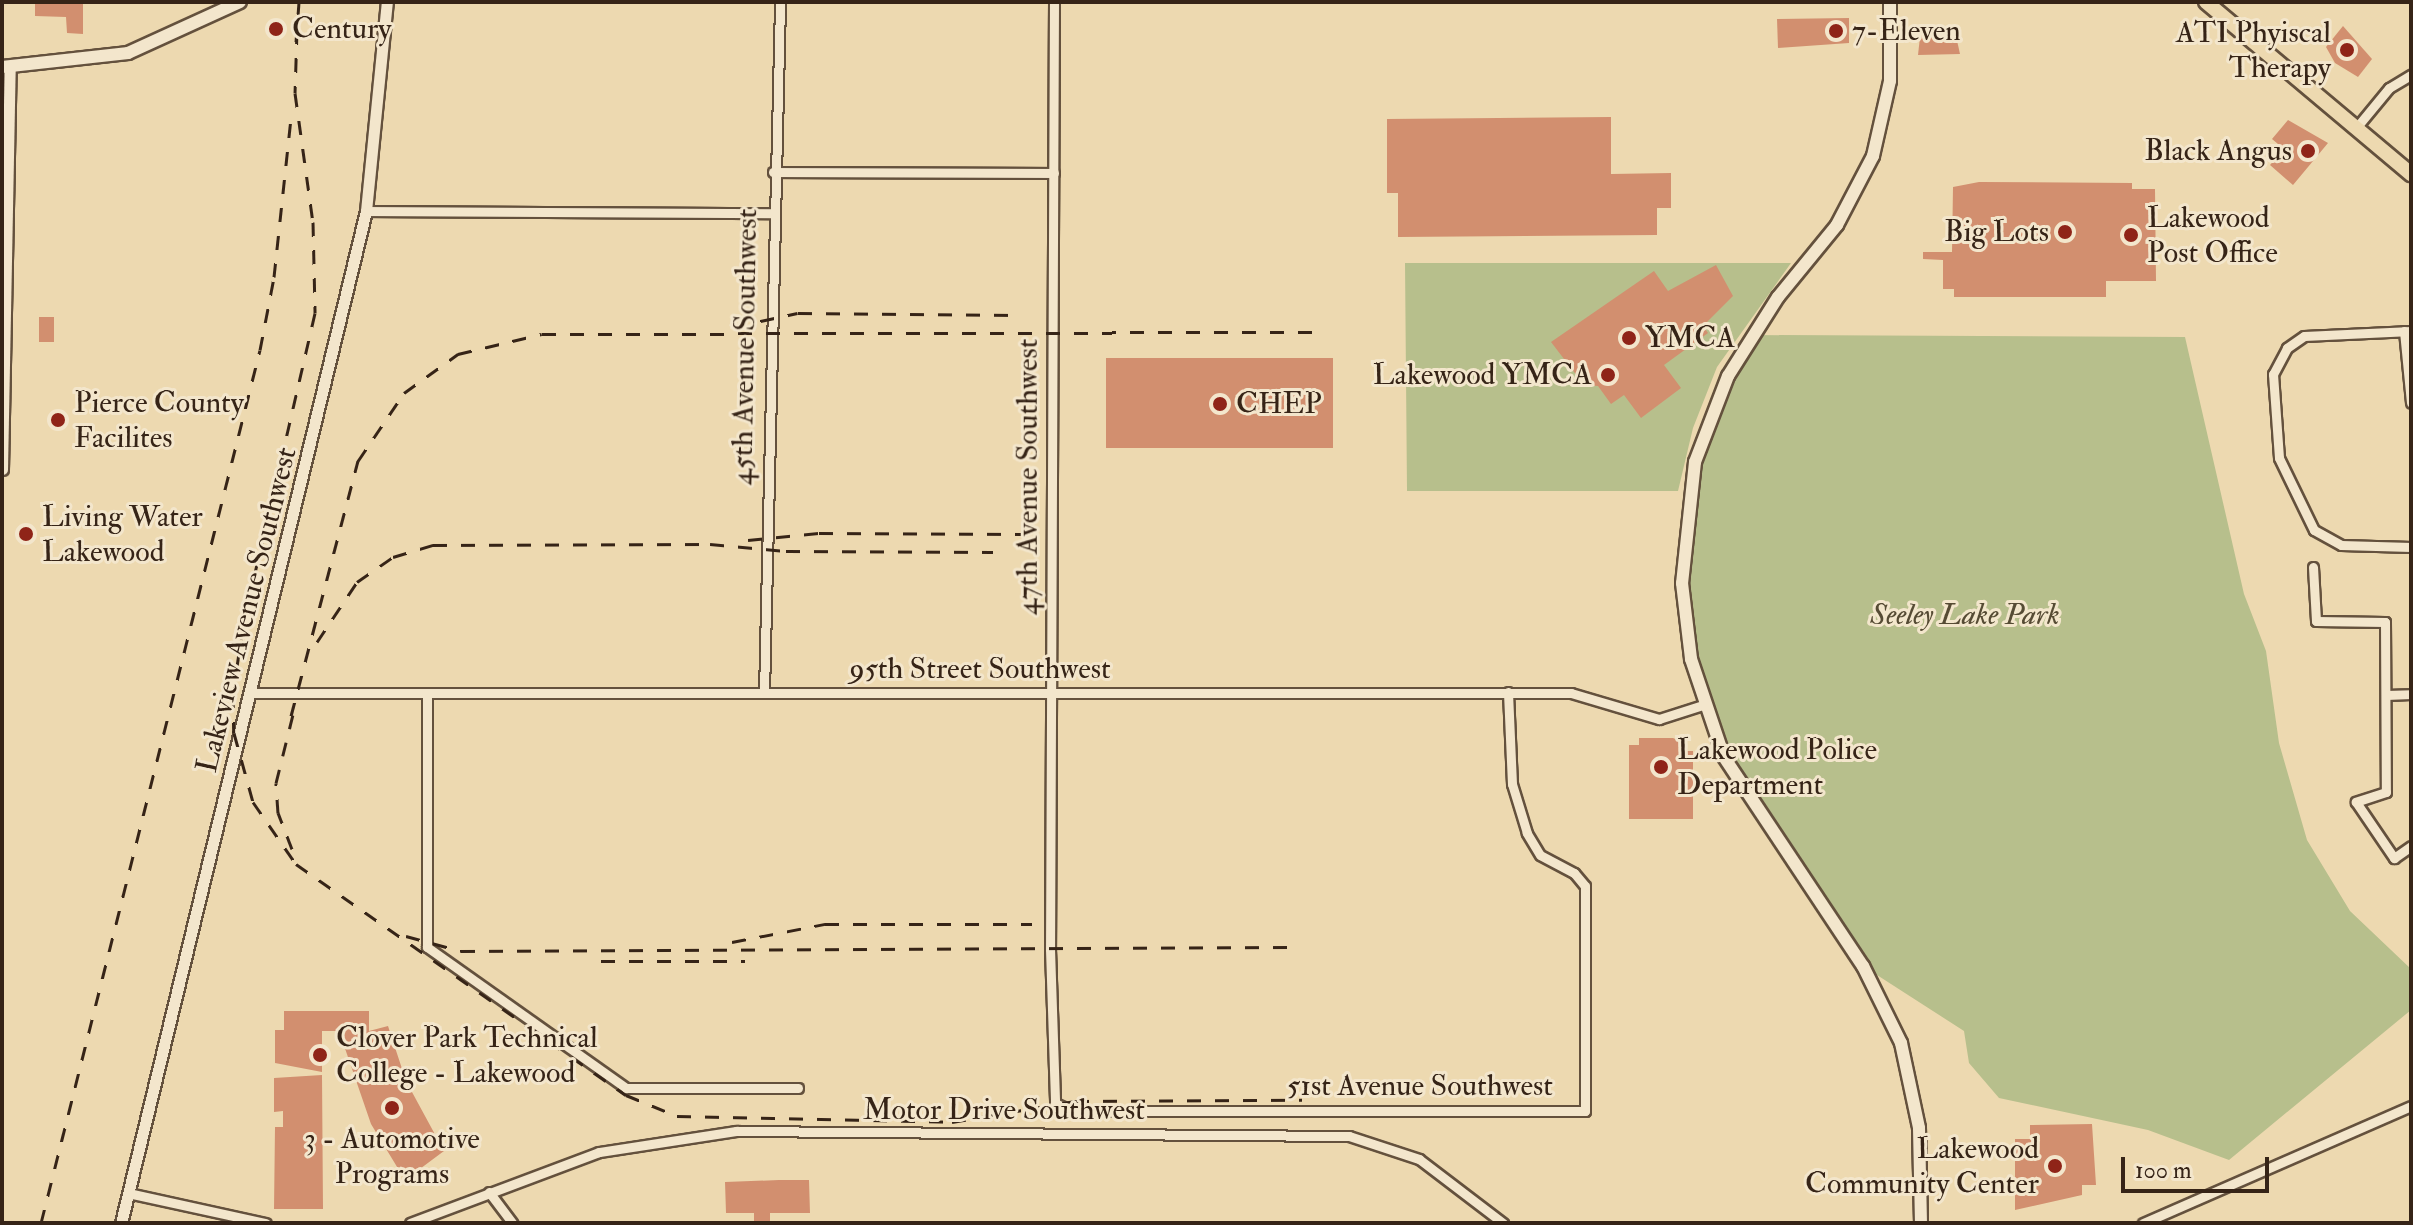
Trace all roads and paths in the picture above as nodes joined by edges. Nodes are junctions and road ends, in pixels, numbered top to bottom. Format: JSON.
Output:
{"nodes":[{"id":1,"x":240,"y":2,"type":"edge"},
{"id":2,"x":387,"y":2,"type":"edge"},
{"id":3,"x":780,"y":2,"type":"edge"},
{"id":4,"x":1054,"y":2,"type":"edge"},
{"id":5,"x":1890,"y":2,"type":"edge"},
{"id":6,"x":2206,"y":2,"type":"edge"},
{"id":7,"x":6,"y":67,"type":"edge"},
{"id":8,"x":2411,"y":75,"type":"edge"},
{"id":9,"x":2356,"y":128,"type":"junction"},
{"id":10,"x":773,"y":172,"type":"junction"},
{"id":11,"x":1054,"y":173,"type":"junction"},
{"id":12,"x":2411,"y":174,"type":"edge"},
{"id":13,"x":366,"y":211,"type":"junction"},
{"id":14,"x":771,"y":213,"type":"junction"},
{"id":15,"x":2407,"y":331,"type":"edge"},
{"id":16,"x":2411,"y":403,"type":"edge"},
{"id":17,"x":2,"y":469,"type":"edge"},
{"id":18,"x":2411,"y":547,"type":"edge"},
{"id":19,"x":2313,"y":567,"type":"dead end"},
{"id":20,"x":1508,"y":692,"type":"junction"},
{"id":21,"x":251,"y":693,"type":"junction"},
{"id":22,"x":427,"y":693,"type":"junction"},
{"id":23,"x":764,"y":693,"type":"junction"},
{"id":24,"x":1051,"y":693,"type":"junction"},
{"id":25,"x":2411,"y":694,"type":"edge"},
{"id":26,"x":2386,"y":695,"type":"junction"},
{"id":27,"x":1703,"y":705,"type":"junction"},
{"id":28,"x":2411,"y":846,"type":"edge"},
{"id":29,"x":798,"y":1088,"type":"dead end"},
{"id":30,"x":1051,"y":1097,"type":"joint"},
{"id":31,"x":2411,"y":1106,"type":"edge"},
{"id":32,"x":489,"y":1192,"type":"junction"},
{"id":33,"x":128,"y":1193,"type":"junction"},
{"id":34,"x":121,"y":1223,"type":"edge"},
{"id":35,"x":266,"y":1223,"type":"edge"},
{"id":36,"x":410,"y":1223,"type":"edge"},
{"id":37,"x":512,"y":1223,"type":"edge"},
{"id":38,"x":1503,"y":1223,"type":"edge"},
{"id":39,"x":1921,"y":1223,"type":"edge"},
{"id":40,"x":2143,"y":1223,"type":"edge"}],
"edges":[{"from":1,"to":7,"type":"main road"},
{"from":2,"to":13,"type":"street","name":"Lakeview Avenue Southwest"},
{"from":3,"to":10,"type":"street","name":"45th Avenue Southwest"},
{"from":4,"to":11,"type":"street","name":"47th Avenue Southwest"},
{"from":5,"to":27,"type":"main road"},
{"from":6,"to":9,"type":"main road"},
{"from":7,"to":17,"type":"street"},
{"from":8,"to":9,"type":"street"},
{"from":9,"to":12,"type":"main road"},
{"from":10,"to":11,"type":"street"},
{"from":10,"to":14,"type":"street","name":"45th Avenue Southwest"},
{"from":11,"to":24,"type":"street","name":"47th Avenue Southwest"},
{"from":13,"to":14,"type":"street"},
{"from":13,"to":21,"type":"street","name":"Lakeview Avenue Southwest"},
{"from":14,"to":23,"type":"street","name":"45th Avenue Southwest"},
{"from":15,"to":16,"type":"street"},
{"from":15,"to":18,"type":"street"},
{"from":19,"to":26,"type":"street"},
{"from":20,"to":24,"type":"street","name":"95th Street Southwest"},
{"from":20,"to":27,"type":"street","name":"95th Street Southwest"},
{"from":20,"to":30,"type":"street","name":"51st Avenue Southwest"},
{"from":21,"to":22,"type":"street","name":"95th Street Southwest"},
{"from":21,"to":33,"type":"street","name":"Lakeview Avenue Southwest"},
{"from":22,"to":23,"type":"street","name":"95th Street Southwest"},
{"from":22,"to":29,"type":"street"},
{"from":23,"to":24,"type":"street","name":"95th Street Southwest"},
{"from":24,"to":30,"type":"street","name":"47th Avenue Southwest"},
{"from":25,"to":26,"type":"street"},
{"from":26,"to":28,"type":"street"},
{"from":27,"to":39,"type":"main road"},
{"from":31,"to":40,"type":"street"},
{"from":32,"to":36,"type":"street","name":"Motor Drive Southwest"},
{"from":32,"to":37,"type":"street"},
{"from":32,"to":38,"type":"street","name":"Motor Drive Southwest"},
{"from":33,"to":34,"type":"street","name":"Lakeview Avenue Southwest"},
{"from":33,"to":35,"type":"street"}]}
